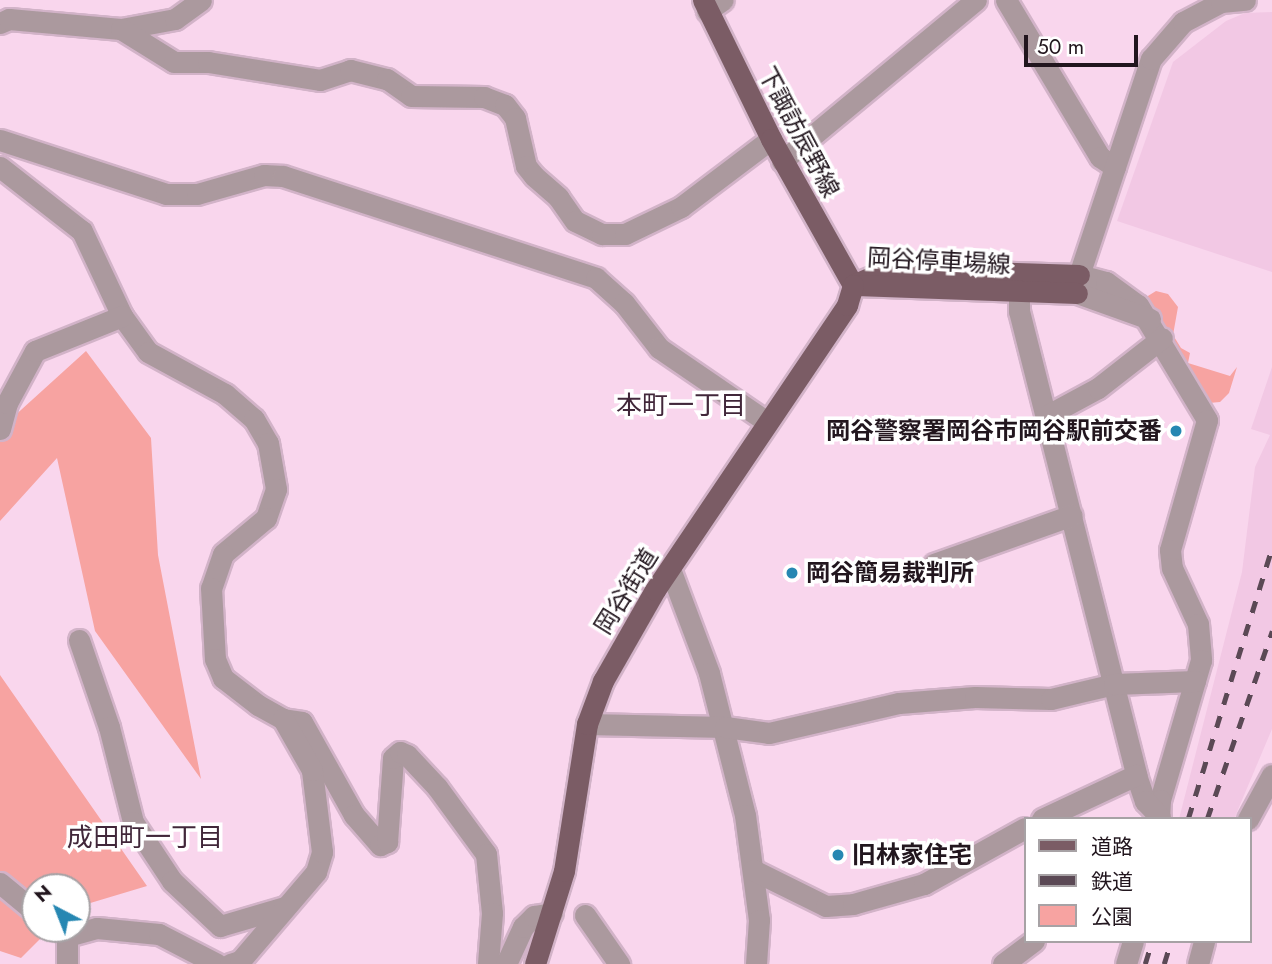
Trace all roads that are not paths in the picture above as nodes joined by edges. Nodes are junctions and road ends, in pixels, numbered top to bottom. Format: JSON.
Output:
{"nodes":[{"id":1,"x":201,"y":0,"type":"edge"},
{"id":2,"x":976,"y":0,"type":"edge"},
{"id":3,"x":1006,"y":0,"type":"edge"},
{"id":4,"x":1245,"y":0,"type":"edge"},
{"id":5,"x":1220,"y":1,"type":"edge"},
{"id":6,"x":711,"y":4,"type":"edge"},
{"id":7,"x":0,"y":23,"type":"edge"},
{"id":8,"x":121,"y":29,"type":"junction"},
{"id":9,"x":771,"y":139,"type":"junction"},
{"id":10,"x":0,"y":141,"type":"edge"},
{"id":11,"x":782,"y":160,"type":"junction"},
{"id":12,"x":0,"y":167,"type":"edge"},
{"id":13,"x":1115,"y":167,"type":"junction"},
{"id":14,"x":1078,"y":284,"type":"junction"},
{"id":15,"x":853,"y":285,"type":"junction"},
{"id":16,"x":1019,"y":292,"type":"junction"},
{"id":17,"x":122,"y":316,"type":"junction"},
{"id":18,"x":1162,"y":338,"type":"junction"},
{"id":19,"x":1046,"y":416,"type":"junction"},
{"id":20,"x":767,"y":422,"type":"junction"},
{"id":21,"x":0,"y":429,"type":"edge"},
{"id":22,"x":1072,"y":515,"type":"junction"},
{"id":23,"x":934,"y":564,"type":"dead end"},
{"id":24,"x":670,"y":569,"type":"junction"},
{"id":25,"x":79,"y":640,"type":"dead end"},
{"id":26,"x":1195,"y":681,"type":"junction"},
{"id":27,"x":1114,"y":684,"type":"junction"},
{"id":28,"x":283,"y":719,"type":"junction"},
{"id":29,"x":587,"y":724,"type":"junction"},
{"id":30,"x":725,"y":727,"type":"junction"},
{"id":31,"x":1136,"y":775,"type":"junction"},
{"id":32,"x":1272,"y":775,"type":"edge"},
{"id":33,"x":1046,"y":817,"type":"edge"},
{"id":34,"x":1158,"y":817,"type":"edge"},
{"id":35,"x":1159,"y":817,"type":"edge"},
{"id":36,"x":1249,"y":817,"type":"edge"},
{"id":37,"x":1024,"y":829,"type":"edge"},
{"id":38,"x":753,"y":870,"type":"junction"},
{"id":39,"x":0,"y":883,"type":"edge"},
{"id":40,"x":21,"y":900,"type":"edge"},
{"id":41,"x":285,"y":907,"type":"junction"},
{"id":42,"x":552,"y":913,"type":"junction"},
{"id":43,"x":585,"y":915,"type":"dead end"},
{"id":44,"x":91,"y":929,"type":"edge"},
{"id":45,"x":64,"y":943,"type":"edge"},
{"id":46,"x":1031,"y":943,"type":"edge"},
{"id":47,"x":1132,"y":943,"type":"edge"},
{"id":48,"x":1203,"y":943,"type":"edge"},
{"id":49,"x":67,"y":964,"type":"edge"},
{"id":50,"x":217,"y":964,"type":"edge"},
{"id":51,"x":230,"y":964,"type":"edge"},
{"id":52,"x":488,"y":964,"type":"edge"},
{"id":53,"x":506,"y":964,"type":"edge"},
{"id":54,"x":534,"y":964,"type":"edge"},
{"id":55,"x":619,"y":964,"type":"edge"},
{"id":56,"x":756,"y":964,"type":"edge"},
{"id":57,"x":1003,"y":964,"type":"edge"},
{"id":58,"x":1126,"y":964,"type":"edge"},
{"id":59,"x":1198,"y":964,"type":"edge"}],
"edges":[{"from":1,"to":8,"type":"street"},
{"from":2,"to":11,"type":"street"},
{"from":3,"to":13,"type":"street"},
{"from":4,"to":5,"type":"street"},
{"from":5,"to":13,"type":"street"},
{"from":6,"to":9,"type":"main road","name":"下諏訪辰野線"},
{"from":7,"to":8,"type":"street"},
{"from":8,"to":9,"type":"street"},
{"from":9,"to":11,"type":"main road","name":"下諏訪辰野線"},
{"from":10,"to":20,"type":"street"},
{"from":11,"to":15,"type":"main road","name":"下諏訪辰野線"},
{"from":12,"to":17,"type":"street"},
{"from":13,"to":14,"type":"street"},
{"from":14,"to":15,"type":"main road","name":"岡谷停車場線"},
{"from":14,"to":16,"type":"main road","name":"岡谷停車場線"},
{"from":14,"to":18,"type":"street"},
{"from":15,"to":16,"type":"main road","name":"岡谷停車場線"},
{"from":15,"to":20,"type":"main road","name":"岡谷街道"},
{"from":16,"to":19,"type":"street"},
{"from":17,"to":21,"type":"street"},
{"from":17,"to":28,"type":"street"},
{"from":18,"to":19,"type":"street"},
{"from":18,"to":26,"type":"street"},
{"from":19,"to":22,"type":"street"},
{"from":20,"to":24,"type":"main road","name":"岡谷街道"},
{"from":22,"to":23,"type":"street"},
{"from":22,"to":27,"type":"street"},
{"from":24,"to":29,"type":"main road","name":"岡谷街道"},
{"from":24,"to":30,"type":"street"},
{"from":25,"to":41,"type":"street"},
{"from":26,"to":27,"type":"street"},
{"from":26,"to":35,"type":"street"},
{"from":27,"to":30,"type":"street"},
{"from":27,"to":31,"type":"street"},
{"from":28,"to":41,"type":"street"},
{"from":28,"to":52,"type":"street"},
{"from":29,"to":30,"type":"street"},
{"from":29,"to":42,"type":"main road","name":"岡谷街道"},
{"from":30,"to":38,"type":"street"},
{"from":31,"to":33,"type":"street"},
{"from":31,"to":34,"type":"street"},
{"from":32,"to":36,"type":"street"},
{"from":37,"to":38,"type":"street"},
{"from":38,"to":56,"type":"street"},
{"from":39,"to":40,"type":"street"},
{"from":41,"to":51,"type":"street"},
{"from":42,"to":53,"type":"street"},
{"from":42,"to":54,"type":"main road","name":"岡谷街道"},
{"from":43,"to":55,"type":"street"},
{"from":44,"to":50,"type":"street"},
{"from":45,"to":49,"type":"street"},
{"from":46,"to":57,"type":"street"},
{"from":47,"to":58,"type":"street"},
{"from":48,"to":59,"type":"street"}]}
